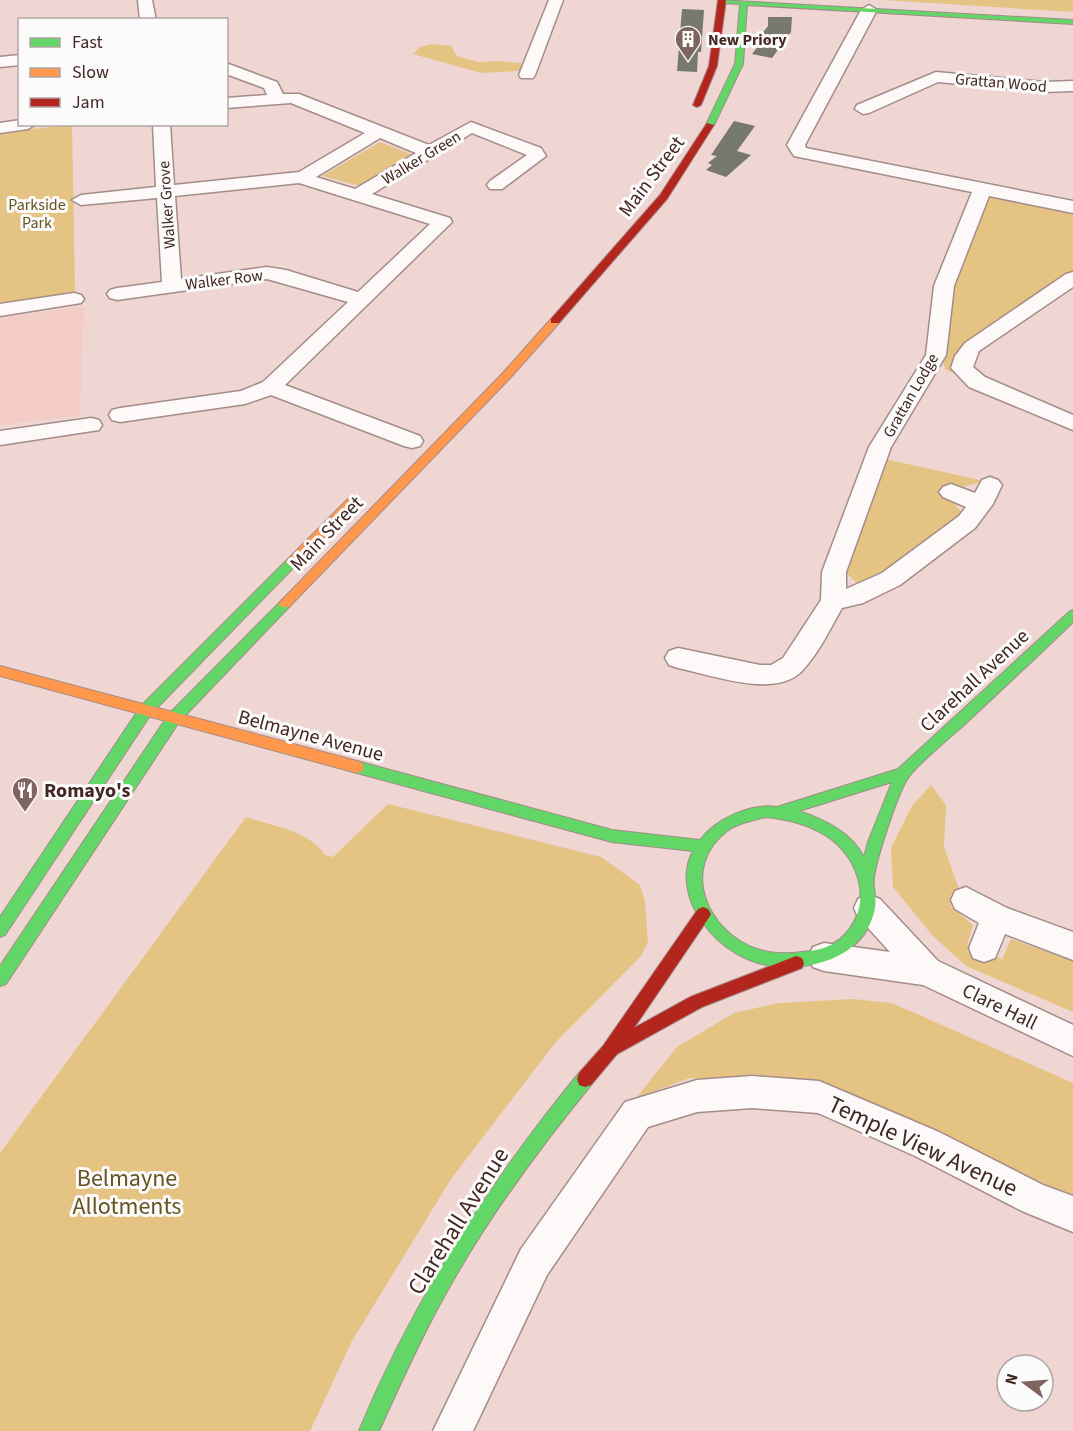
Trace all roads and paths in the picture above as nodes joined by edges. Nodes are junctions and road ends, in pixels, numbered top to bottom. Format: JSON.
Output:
{"nodes":[{"id":1,"x":145,"y":0,"type":"edge"},
{"id":2,"x":556,"y":0,"type":"edge"},
{"id":3,"x":706,"y":0,"type":"edge"},
{"id":4,"x":723,"y":0,"type":"edge"},
{"id":5,"x":744,"y":1,"type":"edge"},
{"id":6,"x":869,"y":10,"type":"junction"},
{"id":7,"x":148,"y":18,"type":"edge"},
{"id":8,"x":1073,"y":22,"type":"edge"},
{"id":9,"x":18,"y":60,"type":"edge"},
{"id":10,"x":0,"y":62,"type":"edge"},
{"id":11,"x":228,"y":69,"type":"edge"},
{"id":12,"x":527,"y":75,"type":"dead end"},
{"id":13,"x":1073,"y":86,"type":"edge"},
{"id":14,"x":277,"y":98,"type":"junction"},
{"id":15,"x":228,"y":103,"type":"edge"},
{"id":16,"x":863,"y":109,"type":"dead end"},
{"id":17,"x":18,"y":125,"type":"edge"},
{"id":18,"x":161,"y":126,"type":"edge"},
{"id":19,"x":0,"y":128,"type":"edge"},
{"id":20,"x":379,"y":132,"type":"junction"},
{"id":21,"x":706,"y":135,"type":"junction"},
{"id":22,"x":430,"y":152,"type":"junction"},
{"id":23,"x":305,"y":177,"type":"junction"},
{"id":24,"x":496,"y":185,"type":"dead end"},
{"id":25,"x":984,"y":188,"type":"junction"},
{"id":26,"x":165,"y":191,"type":"junction"},
{"id":27,"x":357,"y":196,"type":"junction"},
{"id":28,"x":81,"y":200,"type":"dead end"},
{"id":29,"x":1073,"y":207,"type":"edge"},
{"id":30,"x":1073,"y":278,"type":"edge"},
{"id":31,"x":172,"y":285,"type":"junction"},
{"id":32,"x":117,"y":294,"type":"dead end"},
{"id":33,"x":1065,"y":295,"type":"edge"},
{"id":34,"x":74,"y":299,"type":"dead end"},
{"id":35,"x":363,"y":300,"type":"junction"},
{"id":36,"x":0,"y":310,"type":"edge"},
{"id":37,"x":271,"y":387,"type":"junction"},
{"id":38,"x":120,"y":415,"type":"dead end"},
{"id":39,"x":1073,"y":423,"type":"edge"},
{"id":40,"x":91,"y":424,"type":"dead end"},
{"id":41,"x":0,"y":438,"type":"edge"},
{"id":42,"x":412,"y":441,"type":"dead end"},
{"id":43,"x":363,"y":491,"type":"dead end"},
{"id":44,"x":951,"y":492,"type":"dead end"},
{"id":45,"x":834,"y":600,"type":"junction"},
{"id":46,"x":1073,"y":615,"type":"edge"},
{"id":47,"x":678,"y":658,"type":"dead end"},
{"id":48,"x":0,"y":671,"type":"edge"},
{"id":49,"x":146,"y":710,"type":"junction"},
{"id":50,"x":174,"y":718,"type":"junction"},
{"id":51,"x":903,"y":773,"type":"junction"},
{"id":52,"x":781,"y":811,"type":"junction"},
{"id":53,"x":612,"y":836,"type":"junction"},
{"id":54,"x":701,"y":846,"type":"junction"},
{"id":55,"x":652,"y":856,"type":"dead end"},
{"id":56,"x":867,"y":875,"type":"junction"},
{"id":57,"x":966,"y":900,"type":"dead end"},
{"id":58,"x":869,"y":908,"type":"junction"},
{"id":59,"x":703,"y":914,"type":"junction"},
{"id":60,"x":996,"y":916,"type":"junction"},
{"id":61,"x":0,"y":930,"type":"edge"},
{"id":62,"x":1073,"y":946,"type":"edge"},
{"id":63,"x":984,"y":948,"type":"dead end"},
{"id":64,"x":811,"y":959,"type":"junction"},
{"id":65,"x":927,"y":971,"type":"junction"},
{"id":66,"x":0,"y":979,"type":"edge"},
{"id":67,"x":1073,"y":1041,"type":"edge"},
{"id":68,"x":609,"y":1051,"type":"junction"},
{"id":69,"x":1073,"y":1214,"type":"edge"},
{"id":70,"x":369,"y":1431,"type":"edge"},
{"id":71,"x":453,"y":1431,"type":"edge"}],
"edges":[{"from":1,"to":7,"type":"street"},
{"from":2,"to":12,"type":"street"},
{"from":3,"to":4,"type":"street"},
{"from":4,"to":5,"type":"street"},
{"from":4,"to":21,"type":"street","name":"Main Street"},
{"from":5,"to":6,"type":"street"},
{"from":5,"to":21,"type":"street","name":"Main Street"},
{"from":6,"to":8,"type":"street"},
{"from":6,"to":25,"type":"street"},
{"from":9,"to":10,"type":"street"},
{"from":11,"to":14,"type":"street"},
{"from":13,"to":16,"type":"street","name":"Grattan Wood"},
{"from":14,"to":15,"type":"street"},
{"from":14,"to":20,"type":"street"},
{"from":17,"to":19,"type":"street"},
{"from":18,"to":26,"type":"street","name":"Walker Grove"},
{"from":20,"to":22,"type":"street"},
{"from":20,"to":23,"type":"street"},
{"from":21,"to":50,"type":"street","name":"Main Street"},
{"from":22,"to":24,"type":"street","name":"Walker Green"},
{"from":22,"to":27,"type":"street","name":"Walker Green"},
{"from":23,"to":26,"type":"street","name":"Walker Green"},
{"from":23,"to":27,"type":"street","name":"Walker Green"},
{"from":25,"to":29,"type":"street"},
{"from":25,"to":45,"type":"street","name":"Grattan Lodge"},
{"from":26,"to":28,"type":"street","name":"Walker Green"},
{"from":26,"to":31,"type":"street","name":"Walker Grove"},
{"from":27,"to":35,"type":"street","name":"Walker Green"},
{"from":30,"to":33,"type":"street","name":"Grattan Lodge"},
{"from":31,"to":32,"type":"street","name":"Walker Row"},
{"from":31,"to":35,"type":"street","name":"Walker Row"},
{"from":33,"to":39,"type":"street","name":"Grattan Lodge"},
{"from":34,"to":36,"type":"street"},
{"from":35,"to":37,"type":"street"},
{"from":37,"to":38,"type":"street"},
{"from":37,"to":42,"type":"street"},
{"from":40,"to":41,"type":"street"},
{"from":43,"to":49,"type":"street","name":"Main Street"},
{"from":44,"to":45,"type":"street"},
{"from":45,"to":47,"type":"street"},
{"from":46,"to":51,"type":"street","name":"Clarehall Avenue"},
{"from":48,"to":49,"type":"street","name":"Belmayne Avenue"},
{"from":49,"to":50,"type":"street","name":"Belmayne Avenue"},
{"from":49,"to":61,"type":"street","name":"Main Street"},
{"from":50,"to":53,"type":"street","name":"Belmayne Avenue"},
{"from":50,"to":66,"type":"street","name":"Main Street"},
{"from":51,"to":52,"type":"street","name":"Clarehall Avenue"},
{"from":51,"to":56,"type":"street","name":"Clarehall Avenue"},
{"from":52,"to":54,"type":"street"},
{"from":52,"to":56,"type":"street"},
{"from":53,"to":54,"type":"street","name":"Belmayne Avenue"},
{"from":53,"to":55,"type":"street","name":"Belmayne Avenue"},
{"from":54,"to":59,"type":"street"},
{"from":56,"to":58,"type":"street"},
{"from":57,"to":60,"type":"street"},
{"from":58,"to":64,"type":"street"},
{"from":58,"to":65,"type":"street","name":"Clare Hall"},
{"from":59,"to":64,"type":"street"},
{"from":59,"to":68,"type":"street","name":"Clarehall Avenue"},
{"from":60,"to":62,"type":"street"},
{"from":60,"to":63,"type":"street"},
{"from":64,"to":65,"type":"street","name":"Clare Hall"},
{"from":64,"to":68,"type":"street","name":"Clarehall Avenue"},
{"from":65,"to":67,"type":"street","name":"Clare Hall"},
{"from":68,"to":70,"type":"street","name":"Clarehall Avenue"},
{"from":69,"to":71,"type":"street","name":"Temple View Avenue"}]}
